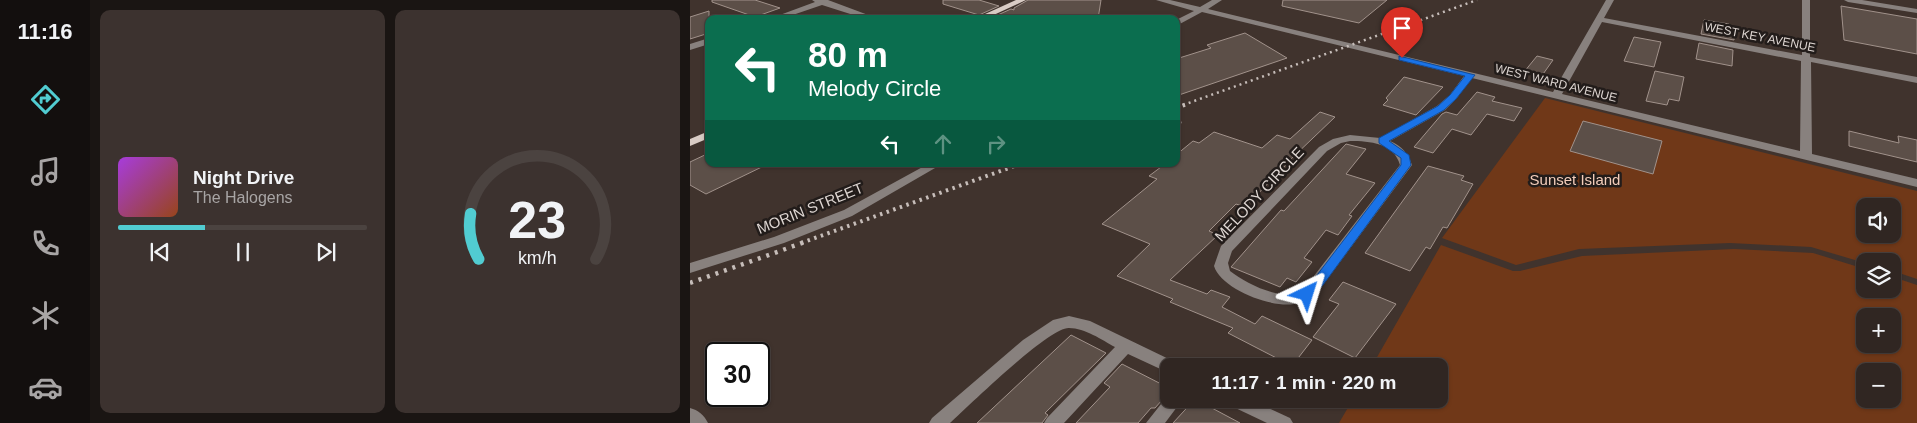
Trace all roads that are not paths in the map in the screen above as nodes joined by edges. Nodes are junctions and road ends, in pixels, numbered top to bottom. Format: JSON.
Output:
{"nodes":[{"id":1,"x":1022,"y":0,"type":"edge"},
{"id":2,"x":1160,"y":0,"type":"edge"},
{"id":3,"x":1218,"y":0,"type":"edge"},
{"id":4,"x":1610,"y":0,"type":"edge"},
{"id":5,"x":1806,"y":0,"type":"edge"},
{"id":6,"x":1848,"y":0,"type":"edge"},
{"id":7,"x":822,"y":1,"type":"edge"},
{"id":8,"x":1200,"y":10,"type":"junction"},
{"id":9,"x":1917,"y":11,"type":"edge"},
{"id":10,"x":784,"y":15,"type":"edge"},
{"id":11,"x":864,"y":15,"type":"edge"},
{"id":12,"x":987,"y":15,"type":"edge"},
{"id":13,"x":1599,"y":19,"type":"junction"},
{"id":14,"x":1180,"y":22,"type":"edge"},
{"id":15,"x":705,"y":42,"type":"edge"},
{"id":16,"x":690,"y":48,"type":"edge"},
{"id":17,"x":1806,"y":58,"type":"junction"},
{"id":18,"x":1470,"y":75,"type":"junction"},
{"id":19,"x":1917,"y":80,"type":"edge"},
{"id":20,"x":1556,"y":96,"type":"junction"},
{"id":21,"x":705,"y":136,"type":"edge"},
{"id":22,"x":1382,"y":140,"type":"junction"},
{"id":23,"x":690,"y":142,"type":"edge"},
{"id":24,"x":1806,"y":155,"type":"junction"},
{"id":25,"x":931,"y":167,"type":"edge"},
{"id":26,"x":1917,"y":183,"type":"edge"},
{"id":27,"x":690,"y":268,"type":"edge"},
{"id":28,"x":1128,"y":345,"type":"junction"},
{"id":29,"x":1160,"y":361,"type":"edge"},
{"id":30,"x":1167,"y":408,"type":"edge"},
{"id":31,"x":1246,"y":408,"type":"edge"},
{"id":32,"x":690,"y":416,"type":"edge"},
{"id":33,"x":1263,"y":419,"type":"edge"},
{"id":34,"x":699,"y":423,"type":"edge"},
{"id":35,"x":938,"y":423,"type":"edge"},
{"id":36,"x":1053,"y":423,"type":"edge"},
{"id":37,"x":1154,"y":423,"type":"edge"},
{"id":38,"x":1284,"y":423,"type":"edge"}],
"edges":[{"from":1,"to":12,"type":"main road"},
{"from":2,"to":8,"type":"street","name":"WEST WARD AVENUE"},
{"from":3,"to":8,"type":"street"},
{"from":4,"to":13,"type":"street"},
{"from":5,"to":17,"type":"street"},
{"from":6,"to":9,"type":"street"},
{"from":7,"to":10,"type":"street"},
{"from":7,"to":11,"type":"street"},
{"from":8,"to":14,"type":"street"},
{"from":8,"to":18,"type":"street","name":"WEST WARD AVENUE"},
{"from":13,"to":17,"type":"street","name":"WEST KEY AVENUE"},
{"from":13,"to":20,"type":"street"},
{"from":15,"to":16,"type":"street"},
{"from":17,"to":19,"type":"street","name":"WEST KEY AVENUE"},
{"from":17,"to":24,"type":"street"},
{"from":18,"to":20,"type":"street","name":"WEST WARD AVENUE"},
{"from":18,"to":22,"type":"street"},
{"from":20,"to":24,"type":"street","name":"WEST WARD AVENUE"},
{"from":21,"to":23,"type":"main road"},
{"from":22,"to":22,"type":"street","name":"MELODY CIRCLE"},
{"from":24,"to":26,"type":"street","name":"WEST WARD AVENUE"},
{"from":25,"to":27,"type":"street","name":"MORIN STREET"},
{"from":28,"to":29,"type":"street"},
{"from":28,"to":35,"type":"street"},
{"from":28,"to":36,"type":"street"},
{"from":30,"to":37,"type":"street"},
{"from":31,"to":33,"type":"street"},
{"from":32,"to":34,"type":"street"},
{"from":33,"to":38,"type":"street"}]}
